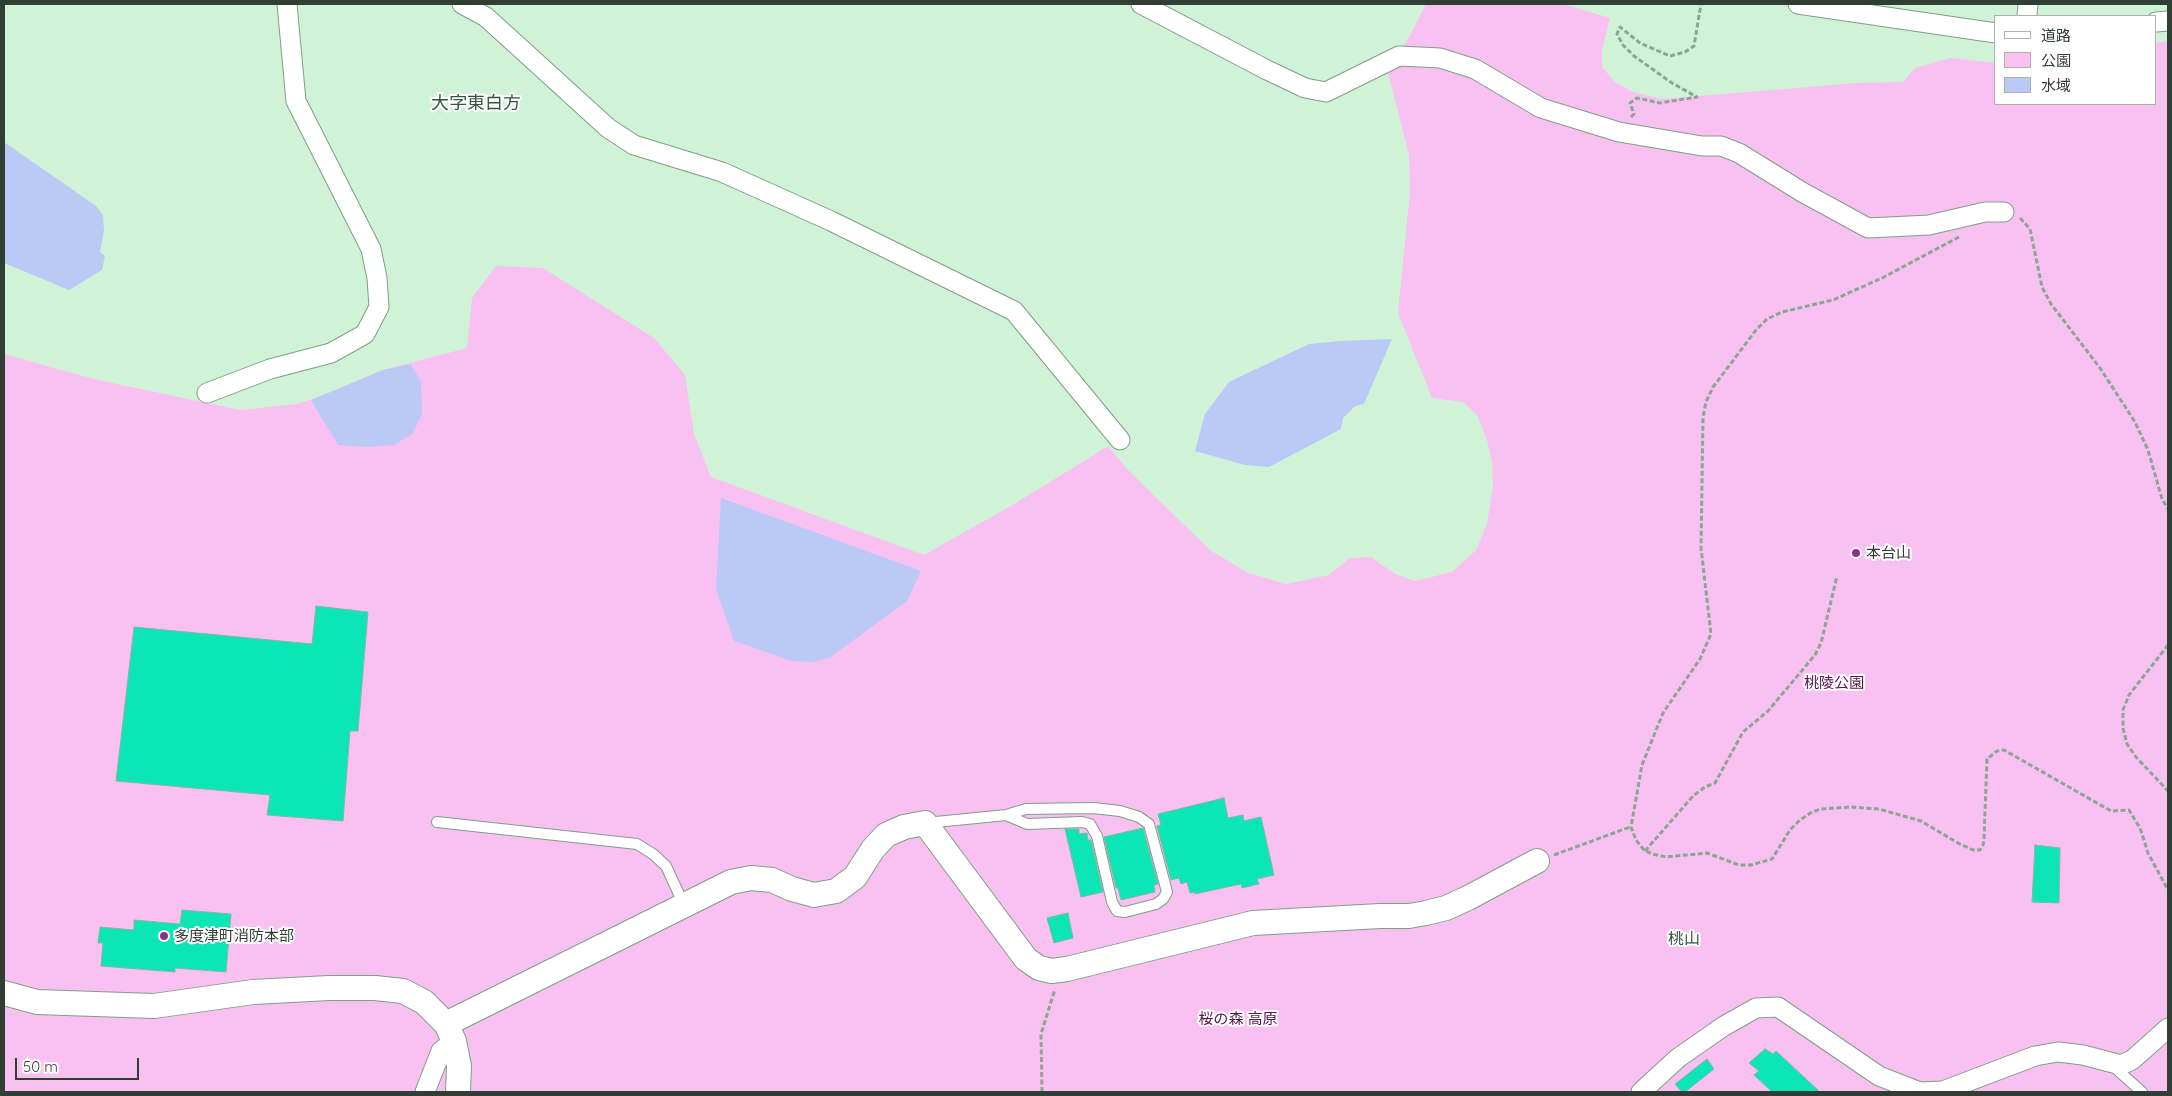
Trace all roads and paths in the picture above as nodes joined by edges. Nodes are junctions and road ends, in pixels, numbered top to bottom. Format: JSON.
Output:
{"nodes":[{"id":1,"x":288,"y":4,"type":"edge"},
{"id":2,"x":462,"y":4,"type":"edge"},
{"id":3,"x":1141,"y":4,"type":"edge"},
{"id":4,"x":1701,"y":4,"type":"edge"},
{"id":5,"x":1798,"y":4,"type":"edge"},
{"id":6,"x":1994,"y":33,"type":"edge"},
{"id":7,"x":1614,"y":131,"type":"junction"},
{"id":8,"x":2004,"y":212,"type":"joint"},
{"id":9,"x":1967,"y":232,"type":"dead end"},
{"id":10,"x":207,"y":393,"type":"dead end"},
{"id":11,"x":1120,"y":440,"type":"dead end"},
{"id":12,"x":2168,"y":509,"type":"edge"},
{"id":13,"x":1837,"y":576,"type":"dead end"},
{"id":14,"x":2168,"y":646,"type":"edge"},
{"id":15,"x":2168,"y":791,"type":"edge"},
{"id":16,"x":1006,"y":815,"type":"junction"},
{"id":17,"x":437,"y":822,"type":"dead end"},
{"id":18,"x":925,"y":824,"type":"junction"},
{"id":19,"x":1631,"y":827,"type":"junction"},
{"id":20,"x":1645,"y":851,"type":"junction"},
{"id":21,"x":1537,"y":861,"type":"joint"},
{"id":22,"x":2168,"y":890,"type":"edge"},
{"id":23,"x":684,"y":905,"type":"junction"},
{"id":24,"x":1062,"y":970,"type":"junction"},
{"id":25,"x":4,"y":993,"type":"edge"},
{"id":26,"x":2168,"y":1028,"type":"edge"},
{"id":27,"x":450,"y":1032,"type":"junction"},
{"id":28,"x":2108,"y":1062,"type":"junction"},
{"id":29,"x":425,"y":1092,"type":"edge"},
{"id":30,"x":458,"y":1092,"type":"edge"},
{"id":31,"x":1042,"y":1092,"type":"edge"},
{"id":32,"x":1641,"y":1092,"type":"edge"},
{"id":33,"x":2142,"y":1092,"type":"edge"}],
"edges":[{"from":1,"to":10,"type":"street"},
{"from":2,"to":11,"type":"street"},
{"from":3,"to":7,"type":"street"},
{"from":4,"to":7,"type":"path"},
{"from":5,"to":6,"type":"street"},
{"from":7,"to":8,"type":"street"},
{"from":8,"to":12,"type":"path"},
{"from":9,"to":19,"type":"path"},
{"from":13,"to":20,"type":"path"},
{"from":14,"to":15,"type":"path"},
{"from":16,"to":16,"type":"lane"},
{"from":16,"to":18,"type":"lane"},
{"from":17,"to":23,"type":"lane"},
{"from":18,"to":23,"type":"street"},
{"from":18,"to":24,"type":"street"},
{"from":19,"to":20,"type":"path"},
{"from":19,"to":21,"type":"path"},
{"from":20,"to":22,"type":"path"},
{"from":21,"to":24,"type":"street"},
{"from":23,"to":27,"type":"street"},
{"from":24,"to":31,"type":"path"},
{"from":25,"to":27,"type":"street"},
{"from":26,"to":28,"type":"street"},
{"from":27,"to":29,"type":"street"},
{"from":27,"to":30,"type":"street"},
{"from":28,"to":32,"type":"street"},
{"from":28,"to":33,"type":"lane"}]}
